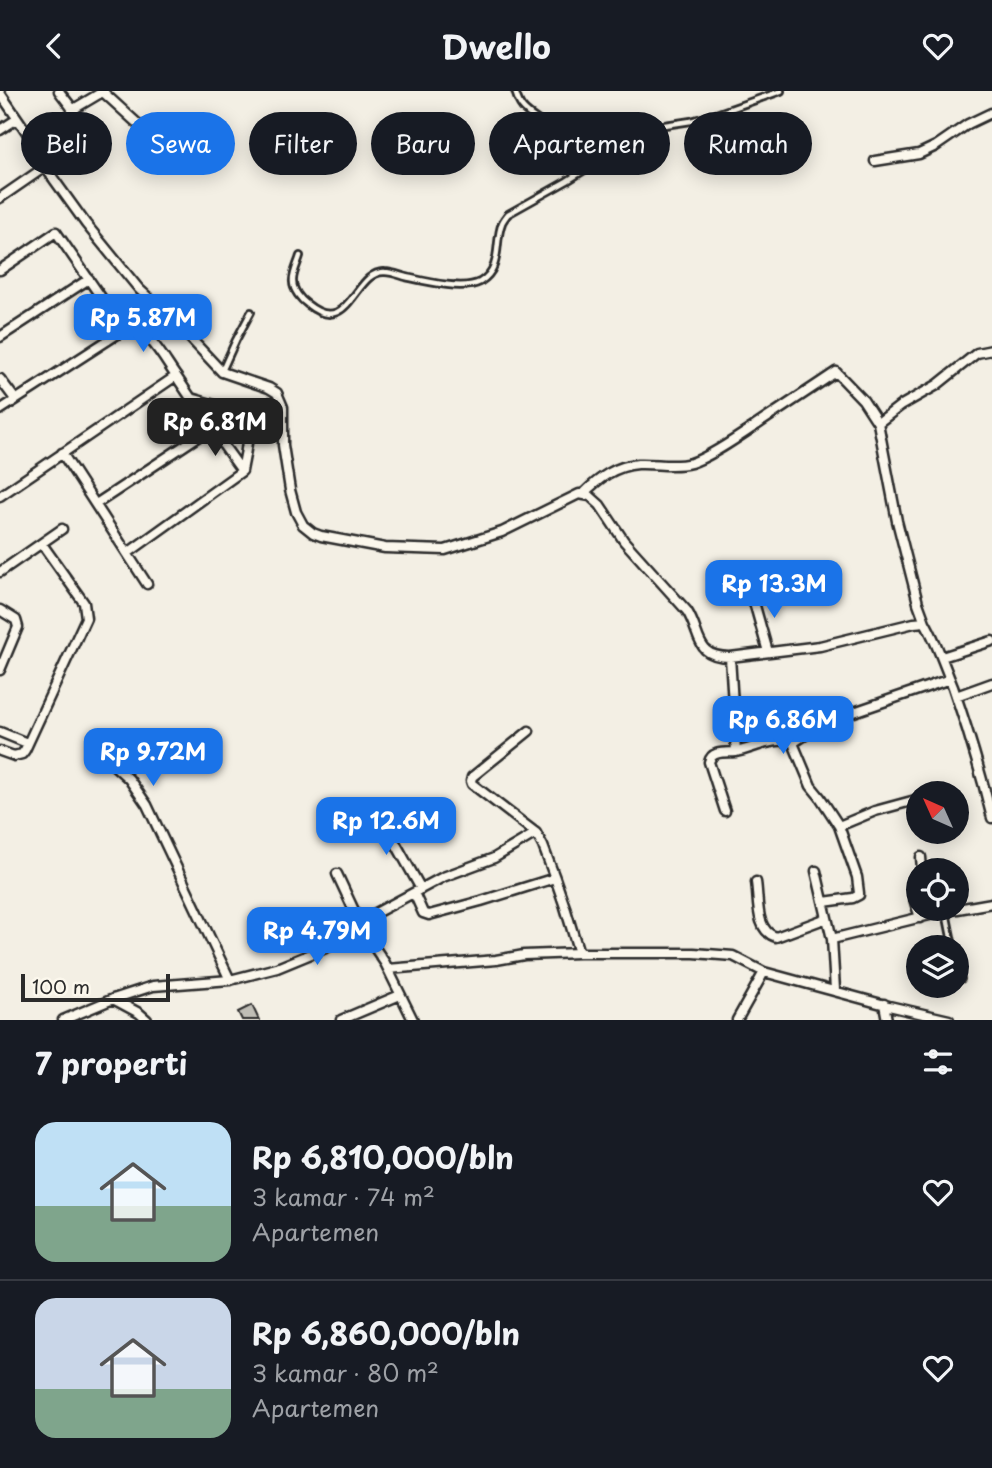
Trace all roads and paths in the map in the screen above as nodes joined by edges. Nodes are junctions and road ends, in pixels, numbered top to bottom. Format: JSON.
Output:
{"nodes":[{"id":1,"x":59,"y":91,"type":"edge"},
{"id":2,"x":103,"y":91,"type":"edge"},
{"id":3,"x":515,"y":91,"type":"edge"},
{"id":4,"x":782,"y":91,"type":"edge"},
{"id":5,"x":0,"y":93,"type":"edge"},
{"id":6,"x":72,"y":110,"type":"joint"},
{"id":7,"x":126,"y":112,"type":"edge"},
{"id":8,"x":527,"y":112,"type":"edge"},
{"id":9,"x":992,"y":113,"type":"edge"},
{"id":10,"x":17,"y":119,"type":"junction"},
{"id":11,"x":670,"y":124,"type":"edge"},
{"id":12,"x":21,"y":125,"type":"edge"},
{"id":13,"x":0,"y":130,"type":"edge"},
{"id":14,"x":875,"y":161,"type":"dead end"},
{"id":15,"x":33,"y":175,"type":"edge"},
{"id":16,"x":51,"y":175,"type":"edge"},
{"id":17,"x":577,"y":175,"type":"edge"},
{"id":18,"x":0,"y":198,"type":"edge"},
{"id":19,"x":300,"y":256,"type":"dead end"},
{"id":20,"x":0,"y":270,"type":"edge"},
{"id":21,"x":89,"y":279,"type":"junction"},
{"id":22,"x":251,"y":312,"type":"dead end"},
{"id":23,"x":123,"y":329,"type":"junction"},
{"id":24,"x":0,"y":337,"type":"edge"},
{"id":25,"x":992,"y":351,"type":"edge"},
{"id":26,"x":222,"y":372,"type":"junction"},
{"id":27,"x":176,"y":376,"type":"junction"},
{"id":28,"x":0,"y":379,"type":"edge"},
{"id":29,"x":191,"y":398,"type":"junction"},
{"id":30,"x":15,"y":399,"type":"junction"},
{"id":31,"x":0,"y":410,"type":"edge"},
{"id":32,"x":878,"y":423,"type":"junction"},
{"id":33,"x":211,"y":428,"type":"junction"},
{"id":34,"x":62,"y":453,"type":"junction"},
{"id":35,"x":242,"y":471,"type":"junction"},
{"id":36,"x":583,"y":494,"type":"junction"},
{"id":37,"x":0,"y":496,"type":"edge"},
{"id":38,"x":96,"y":504,"type":"junction"},
{"id":39,"x":62,"y":529,"type":"dead end"},
{"id":40,"x":42,"y":544,"type":"junction"},
{"id":41,"x":128,"y":553,"type":"junction"},
{"id":42,"x":0,"y":572,"type":"edge"},
{"id":43,"x":148,"y":584,"type":"dead end"},
{"id":44,"x":752,"y":595,"type":"dead end"},
{"id":45,"x":0,"y":610,"type":"edge"},
{"id":46,"x":925,"y":622,"type":"junction"},
{"id":47,"x":992,"y":641,"type":"edge"},
{"id":48,"x":768,"y":652,"type":"junction"},
{"id":49,"x":730,"y":657,"type":"junction"},
{"id":50,"x":942,"y":657,"type":"junction"},
{"id":51,"x":0,"y":670,"type":"edge"},
{"id":52,"x":950,"y":679,"type":"junction"},
{"id":53,"x":992,"y":683,"type":"edge"},
{"id":54,"x":956,"y":696,"type":"junction"},
{"id":55,"x":0,"y":731,"type":"edge"},
{"id":56,"x":529,"y":731,"type":"dead end"},
{"id":57,"x":27,"y":743,"type":"junction"},
{"id":58,"x":793,"y":743,"type":"junction"},
{"id":59,"x":0,"y":751,"type":"edge"},
{"id":60,"x":736,"y":751,"type":"junction"},
{"id":61,"x":107,"y":759,"type":"dead end"},
{"id":62,"x":906,"y":803,"type":"edge"},
{"id":63,"x":377,"y":810,"type":"dead end"},
{"id":64,"x":724,"y":811,"type":"dead end"},
{"id":65,"x":992,"y":818,"type":"edge"},
{"id":66,"x":839,"y":826,"type":"junction"},
{"id":67,"x":536,"y":833,"type":"junction"},
{"id":68,"x":817,"y":871,"type":"dead end"},
{"id":69,"x":337,"y":874,"type":"dead end"},
{"id":70,"x":555,"y":878,"type":"junction"},
{"id":71,"x":756,"y":882,"type":"dead end"},
{"id":72,"x":418,"y":891,"type":"junction"},
{"id":73,"x":824,"y":902,"type":"junction"},
{"id":74,"x":992,"y":903,"type":"edge"},
{"id":75,"x":969,"y":907,"type":"edge"},
{"id":76,"x":827,"y":918,"type":"junction"},
{"id":77,"x":907,"y":921,"type":"edge"},
{"id":78,"x":362,"y":926,"type":"junction"},
{"id":79,"x":832,"y":939,"type":"junction"},
{"id":80,"x":579,"y":953,"type":"junction"},
{"id":81,"x":388,"y":969,"type":"junction"},
{"id":82,"x":764,"y":972,"type":"junction"},
{"id":83,"x":230,"y":980,"type":"junction"},
{"id":84,"x":835,"y":990,"type":"junction"},
{"id":85,"x":400,"y":995,"type":"junction"},
{"id":86,"x":113,"y":999,"type":"junction"},
{"id":87,"x":884,"y":1005,"type":"junction"},
{"id":88,"x":63,"y":1020,"type":"edge"},
{"id":89,"x":146,"y":1020,"type":"edge"},
{"id":90,"x":341,"y":1020,"type":"edge"},
{"id":91,"x":413,"y":1020,"type":"edge"},
{"id":92,"x":737,"y":1020,"type":"edge"},
{"id":93,"x":887,"y":1020,"type":"edge"},
{"id":94,"x":949,"y":1020,"type":"edge"}],
"edges":[{"from":1,"to":6,"type":"street"},
{"from":2,"to":6,"type":"street"},
{"from":2,"to":7,"type":"street"},
{"from":3,"to":8,"type":"lane"},
{"from":4,"to":11,"type":"lane"},
{"from":5,"to":10,"type":"street"},
{"from":9,"to":14,"type":"street"},
{"from":10,"to":12,"type":"street"},
{"from":10,"to":13,"type":"street"},
{"from":15,"to":18,"type":"street"},
{"from":16,"to":26,"type":"street"},
{"from":17,"to":19,"type":"lane"},
{"from":20,"to":21,"type":"street"},
{"from":21,"to":23,"type":"street"},
{"from":21,"to":24,"type":"street"},
{"from":22,"to":26,"type":"lane"},
{"from":23,"to":27,"type":"street"},
{"from":23,"to":30,"type":"street"},
{"from":25,"to":32,"type":"street"},
{"from":26,"to":36,"type":"street"},
{"from":27,"to":29,"type":"street"},
{"from":27,"to":34,"type":"street"},
{"from":28,"to":30,"type":"street"},
{"from":29,"to":33,"type":"street"},
{"from":29,"to":35,"type":"street"},
{"from":30,"to":31,"type":"street"},
{"from":32,"to":36,"type":"street"},
{"from":32,"to":46,"type":"street"},
{"from":33,"to":35,"type":"street"},
{"from":33,"to":38,"type":"street"},
{"from":34,"to":37,"type":"street"},
{"from":34,"to":38,"type":"street"},
{"from":35,"to":41,"type":"street"},
{"from":36,"to":49,"type":"street"},
{"from":38,"to":41,"type":"street"},
{"from":39,"to":40,"type":"street"},
{"from":40,"to":42,"type":"street"},
{"from":40,"to":57,"type":"street"},
{"from":41,"to":43,"type":"street"},
{"from":44,"to":48,"type":"street"},
{"from":45,"to":51,"type":"street"},
{"from":46,"to":48,"type":"street"},
{"from":46,"to":50,"type":"street"},
{"from":47,"to":50,"type":"street"},
{"from":48,"to":49,"type":"street"},
{"from":49,"to":60,"type":"street"},
{"from":50,"to":52,"type":"street"},
{"from":52,"to":54,"type":"street"},
{"from":52,"to":58,"type":"street"},
{"from":53,"to":54,"type":"street"},
{"from":54,"to":65,"type":"street"},
{"from":55,"to":57,"type":"street"},
{"from":56,"to":67,"type":"street"},
{"from":57,"to":59,"type":"street"},
{"from":58,"to":60,"type":"street"},
{"from":58,"to":66,"type":"street"},
{"from":60,"to":64,"type":"street"},
{"from":61,"to":83,"type":"street"},
{"from":62,"to":66,"type":"street"},
{"from":63,"to":72,"type":"street"},
{"from":66,"to":73,"type":"street"},
{"from":67,"to":70,"type":"street"},
{"from":67,"to":72,"type":"street"},
{"from":68,"to":73,"type":"street"},
{"from":69,"to":78,"type":"street"},
{"from":70,"to":72,"type":"street"},
{"from":70,"to":80,"type":"street"},
{"from":71,"to":76,"type":"street"},
{"from":72,"to":78,"type":"street"},
{"from":73,"to":76,"type":"street"},
{"from":74,"to":75,"type":"street"},
{"from":76,"to":79,"type":"street"},
{"from":77,"to":79,"type":"street"},
{"from":78,"to":81,"type":"street"},
{"from":78,"to":83,"type":"street"},
{"from":79,"to":84,"type":"street"},
{"from":80,"to":81,"type":"street"},
{"from":80,"to":82,"type":"street"},
{"from":81,"to":85,"type":"street"},
{"from":82,"to":84,"type":"street"},
{"from":82,"to":92,"type":"street"},
{"from":83,"to":86,"type":"street"},
{"from":84,"to":87,"type":"street"},
{"from":85,"to":90,"type":"street"},
{"from":85,"to":91,"type":"street"},
{"from":86,"to":88,"type":"street"},
{"from":86,"to":89,"type":"street"},
{"from":87,"to":93,"type":"street"},
{"from":87,"to":94,"type":"street"}]}
